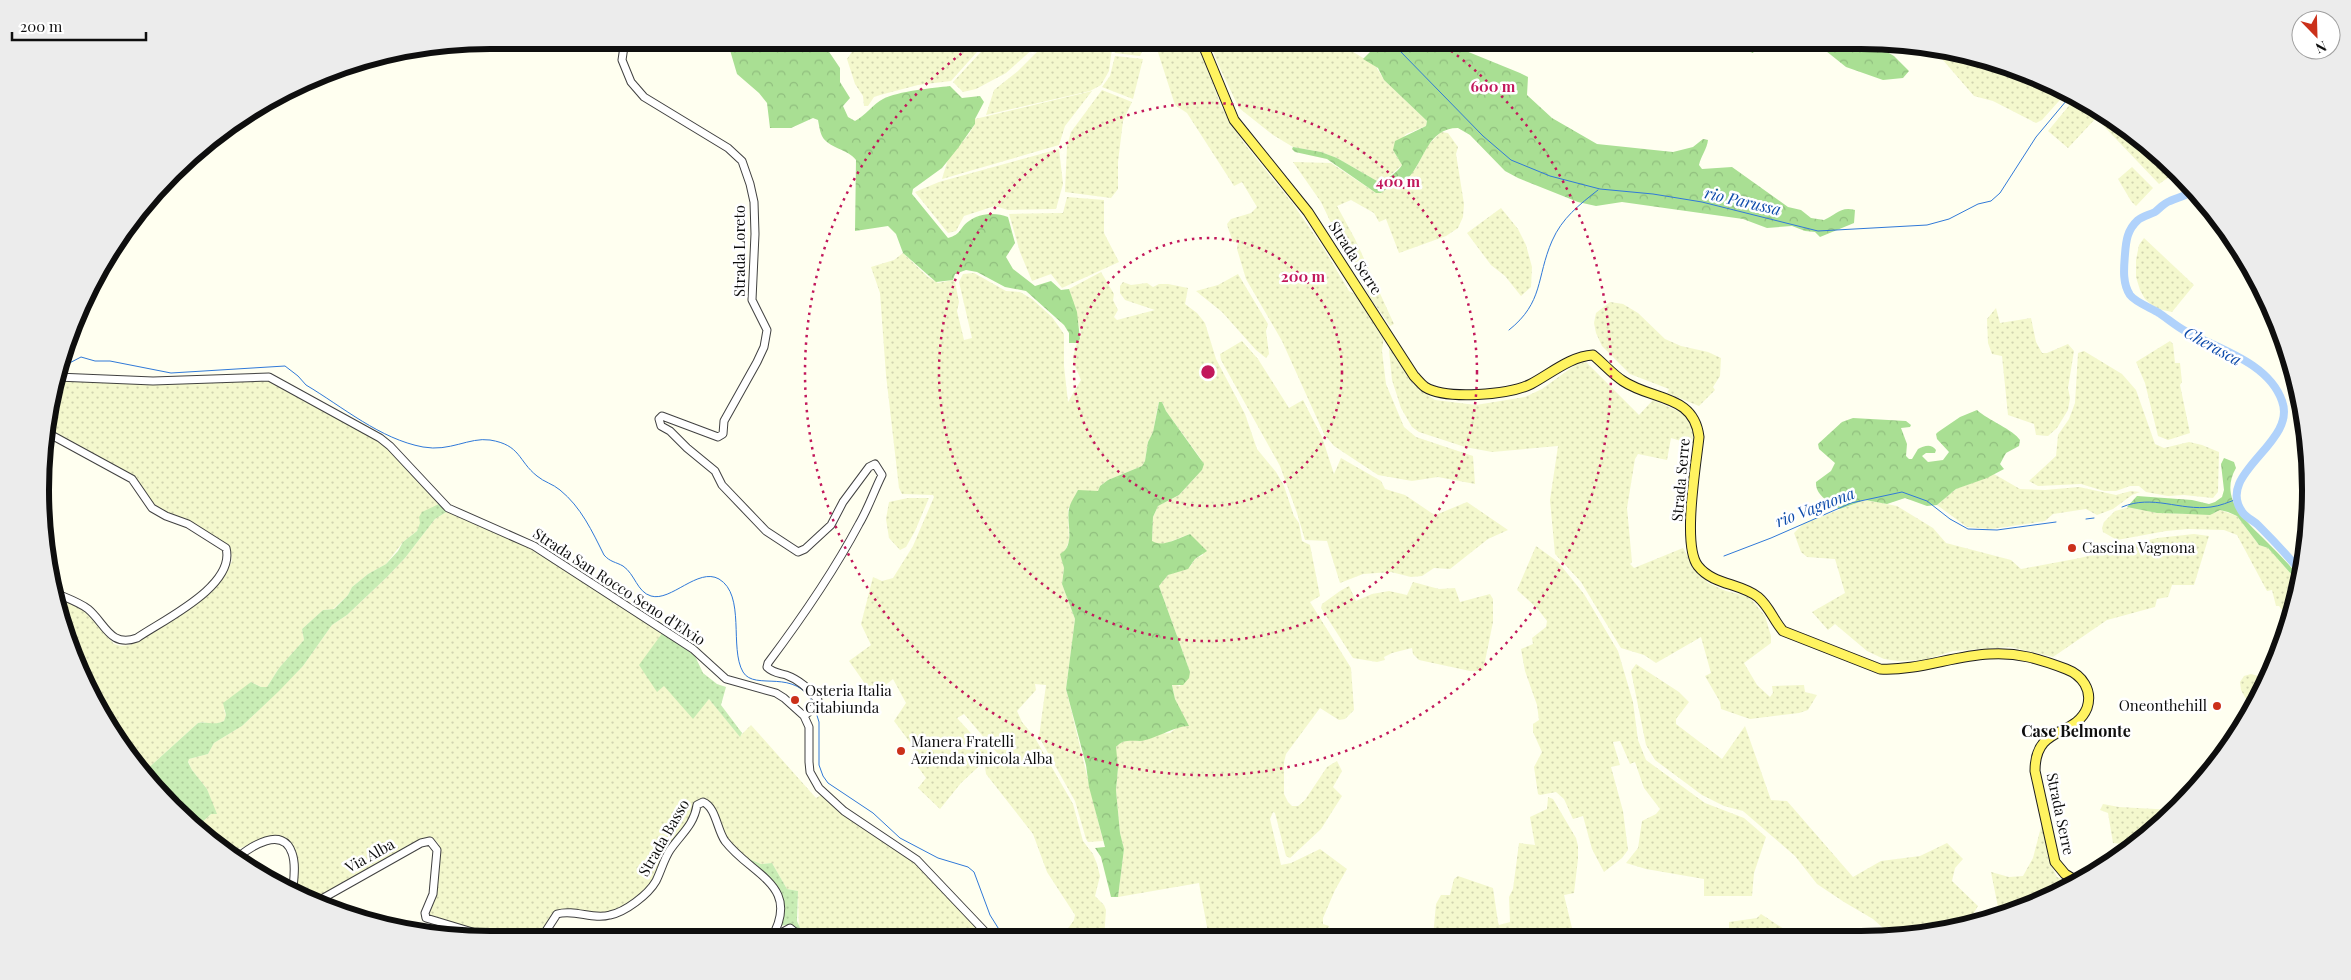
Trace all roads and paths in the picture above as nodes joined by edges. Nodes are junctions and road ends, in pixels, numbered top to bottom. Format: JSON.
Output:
{"nodes":[{"id":1,"x":624,"y":49,"type":"edge"},
{"id":2,"x":1205,"y":49,"type":"edge"},
{"id":3,"x":64,"y":377,"type":"edge"},
{"id":4,"x":53,"y":436,"type":"edge"},
{"id":5,"x":62,"y":596,"type":"edge"},
{"id":6,"x":806,"y":714,"type":"junction"},
{"id":7,"x":242,"y":855,"type":"edge"},
{"id":8,"x":2072,"y":877,"type":"edge"},
{"id":9,"x":293,"y":885,"type":"edge"},
{"id":10,"x":322,"y":899,"type":"edge"},
{"id":11,"x":466,"y":930,"type":"edge"},
{"id":12,"x":546,"y":931,"type":"edge"},
{"id":13,"x":774,"y":931,"type":"edge"},
{"id":14,"x":984,"y":931,"type":"edge"}],
"edges":[{"from":1,"to":6,"type":"street","name":"Strada Loreto"},
{"from":2,"to":8,"type":"main road","name":"Strada Serre"},
{"from":3,"to":6,"type":"street","name":"Strada San Rocco Seno d'Elvio"},
{"from":4,"to":5,"type":"street"},
{"from":6,"to":14,"type":"street"},
{"from":7,"to":9,"type":"street"},
{"from":10,"to":11,"type":"street","name":"Via Alba"},
{"from":12,"to":13,"type":"street","name":"Strada Basso"}]}
